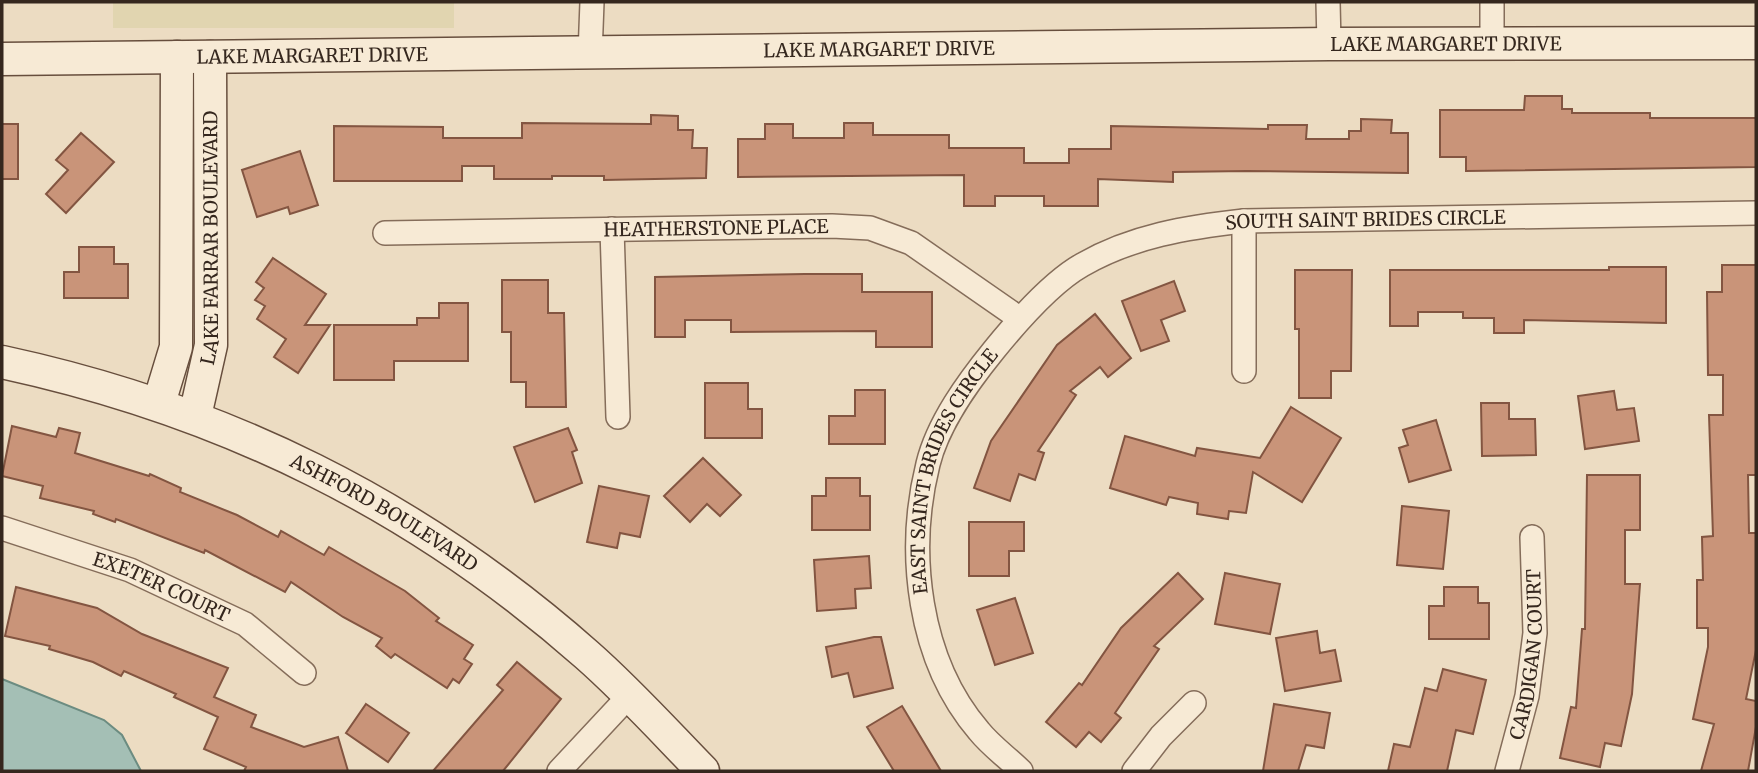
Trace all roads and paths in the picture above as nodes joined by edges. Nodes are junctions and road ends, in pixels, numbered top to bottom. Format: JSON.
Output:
{"nodes":[{"id":1,"x":592,"y":2,"type":"edge"},
{"id":2,"x":1328,"y":2,"type":"edge"},
{"id":3,"x":1492,"y":2,"type":"edge"},
{"id":4,"x":1756,"y":43,"type":"edge"},
{"id":5,"x":1329,"y":44,"type":"junction"},
{"id":6,"x":1492,"y":45,"type":"junction"},
{"id":7,"x":590,"y":55,"type":"junction"},
{"id":8,"x":177,"y":57,"type":"junction"},
{"id":9,"x":210,"y":57,"type":"junction"},
{"id":10,"x":2,"y":59,"type":"edge"},
{"id":11,"x":1746,"y":213,"type":"edge"},
{"id":12,"x":1244,"y":220,"type":"junction"},
{"id":13,"x":612,"y":229,"type":"junction"},
{"id":14,"x":385,"y":233,"type":"dead end"},
{"id":15,"x":1019,"y":318,"type":"junction"},
{"id":16,"x":2,"y":362,"type":"edge"},
{"id":17,"x":1244,"y":372,"type":"dead end"},
{"id":18,"x":159,"y":403,"type":"junction"},
{"id":19,"x":195,"y":416,"type":"junction"},
{"id":20,"x":618,"y":417,"type":"dead end"},
{"id":21,"x":2,"y":528,"type":"edge"},
{"id":22,"x":1532,"y":537,"type":"dead end"},
{"id":23,"x":304,"y":673,"type":"dead end"},
{"id":24,"x":629,"y":696,"type":"junction"},
{"id":25,"x":1194,"y":703,"type":"dead end"},
{"id":26,"x":559,"y":771,"type":"edge"},
{"id":27,"x":703,"y":771,"type":"edge"},
{"id":28,"x":1021,"y":771,"type":"edge"},
{"id":29,"x":1134,"y":771,"type":"edge"},
{"id":30,"x":1507,"y":771,"type":"edge"}],
"edges":[{"from":1,"to":7,"type":"street"},
{"from":2,"to":5,"type":"street"},
{"from":3,"to":6,"type":"street"},
{"from":4,"to":6,"type":"street","name":"LAKE MARGARET DRIVE"},
{"from":5,"to":6,"type":"street","name":"LAKE MARGARET DRIVE"},
{"from":5,"to":7,"type":"street","name":"LAKE MARGARET DRIVE"},
{"from":7,"to":9,"type":"street","name":"LAKE MARGARET DRIVE"},
{"from":8,"to":9,"type":"street","name":"LAKE MARGARET DRIVE"},
{"from":8,"to":10,"type":"street","name":"LAKE MARGARET DRIVE"},
{"from":8,"to":18,"type":"street","name":"LAKE FARRAR BOULEVARD"},
{"from":9,"to":19,"type":"street","name":"LAKE FARRAR BOULEVARD"},
{"from":11,"to":12,"type":"street","name":"SOUTH SAINT BRIDES CIRCLE"},
{"from":12,"to":15,"type":"street","name":"SOUTH SAINT BRIDES CIRCLE"},
{"from":12,"to":17,"type":"street"},
{"from":13,"to":14,"type":"street","name":"HEATHERSTONE PLACE"},
{"from":13,"to":15,"type":"street","name":"HEATHERSTONE PLACE"},
{"from":13,"to":20,"type":"street"},
{"from":15,"to":28,"type":"street","name":"EAST SAINT BRIDES CIRCLE"},
{"from":16,"to":18,"type":"street","name":"ASHFORD BOULEVARD"},
{"from":18,"to":19,"type":"street","name":"ASHFORD BOULEVARD"},
{"from":19,"to":24,"type":"street","name":"ASHFORD BOULEVARD"},
{"from":21,"to":23,"type":"street","name":"EXETER COURT"},
{"from":22,"to":30,"type":"street","name":"CARDIGAN COURT"},
{"from":24,"to":26,"type":"street"},
{"from":24,"to":27,"type":"street","name":"ASHFORD BOULEVARD"},
{"from":25,"to":29,"type":"street"}]}
